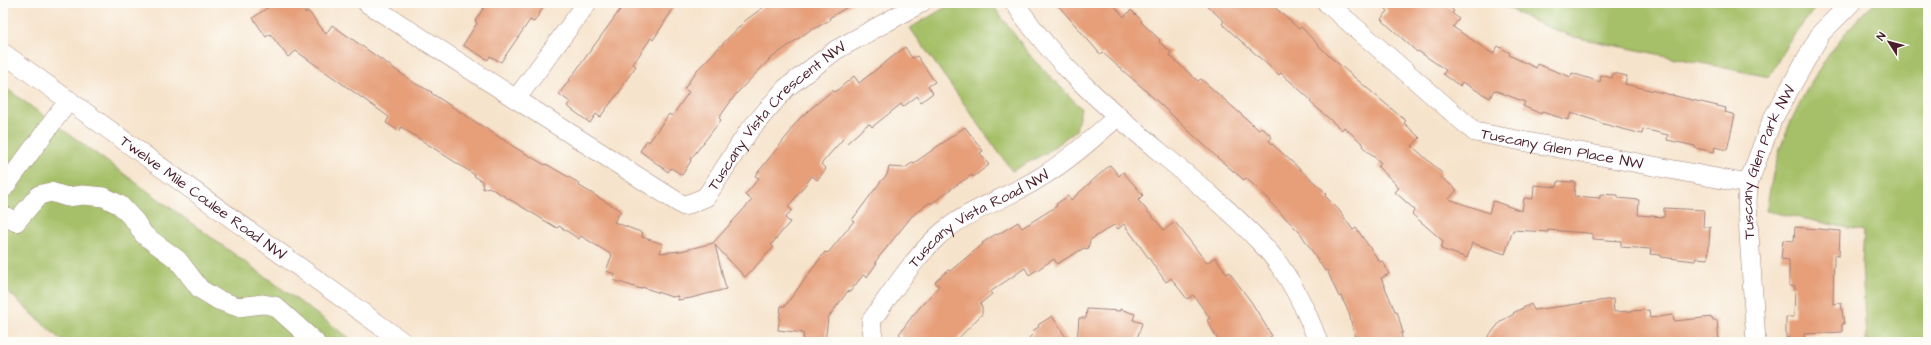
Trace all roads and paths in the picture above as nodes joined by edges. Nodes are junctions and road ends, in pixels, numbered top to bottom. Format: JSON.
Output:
{"nodes":[{"id":1,"x":367,"y":3,"type":"edge"},
{"id":2,"x":587,"y":3,"type":"edge"},
{"id":3,"x":921,"y":3,"type":"edge"},
{"id":4,"x":1015,"y":3,"type":"edge"},
{"id":5,"x":1326,"y":3,"type":"edge"},
{"id":6,"x":1851,"y":3,"type":"edge"},
{"id":7,"x":3,"y":53,"type":"edge"},
{"id":8,"x":516,"y":99,"type":"junction"},
{"id":9,"x":68,"y":100,"type":"junction"},
{"id":10,"x":1117,"y":117,"type":"junction"},
{"id":11,"x":1748,"y":184,"type":"junction"},
{"id":12,"x":3,"y":189,"type":"edge"},
{"id":13,"x":3,"y":215,"type":"edge"},
{"id":14,"x":315,"y":342,"type":"edge"},
{"id":15,"x":403,"y":342,"type":"edge"},
{"id":16,"x":874,"y":342,"type":"edge"},
{"id":17,"x":1318,"y":342,"type":"edge"},
{"id":18,"x":1756,"y":342,"type":"edge"}],
"edges":[{"from":1,"to":8,"type":"street"},
{"from":2,"to":8,"type":"street"},
{"from":3,"to":8,"type":"street","name":"Tuscany Vista Crescent NW"},
{"from":4,"to":10,"type":"street"},
{"from":5,"to":11,"type":"street","name":"Tuscany Glen Place NW"},
{"from":6,"to":11,"type":"street","name":"Tuscany Glen Park NW"},
{"from":7,"to":9,"type":"street","name":"Twelve Mile Coulee Road NW"},
{"from":9,"to":12,"type":"street"},
{"from":9,"to":15,"type":"street","name":"Twelve Mile Coulee Road NW"},
{"from":10,"to":16,"type":"street","name":"Tuscany Vista Road NW"},
{"from":10,"to":17,"type":"street"},
{"from":11,"to":18,"type":"street","name":"Tuscany Glen Park NW"},
{"from":13,"to":14,"type":"street"}]}
